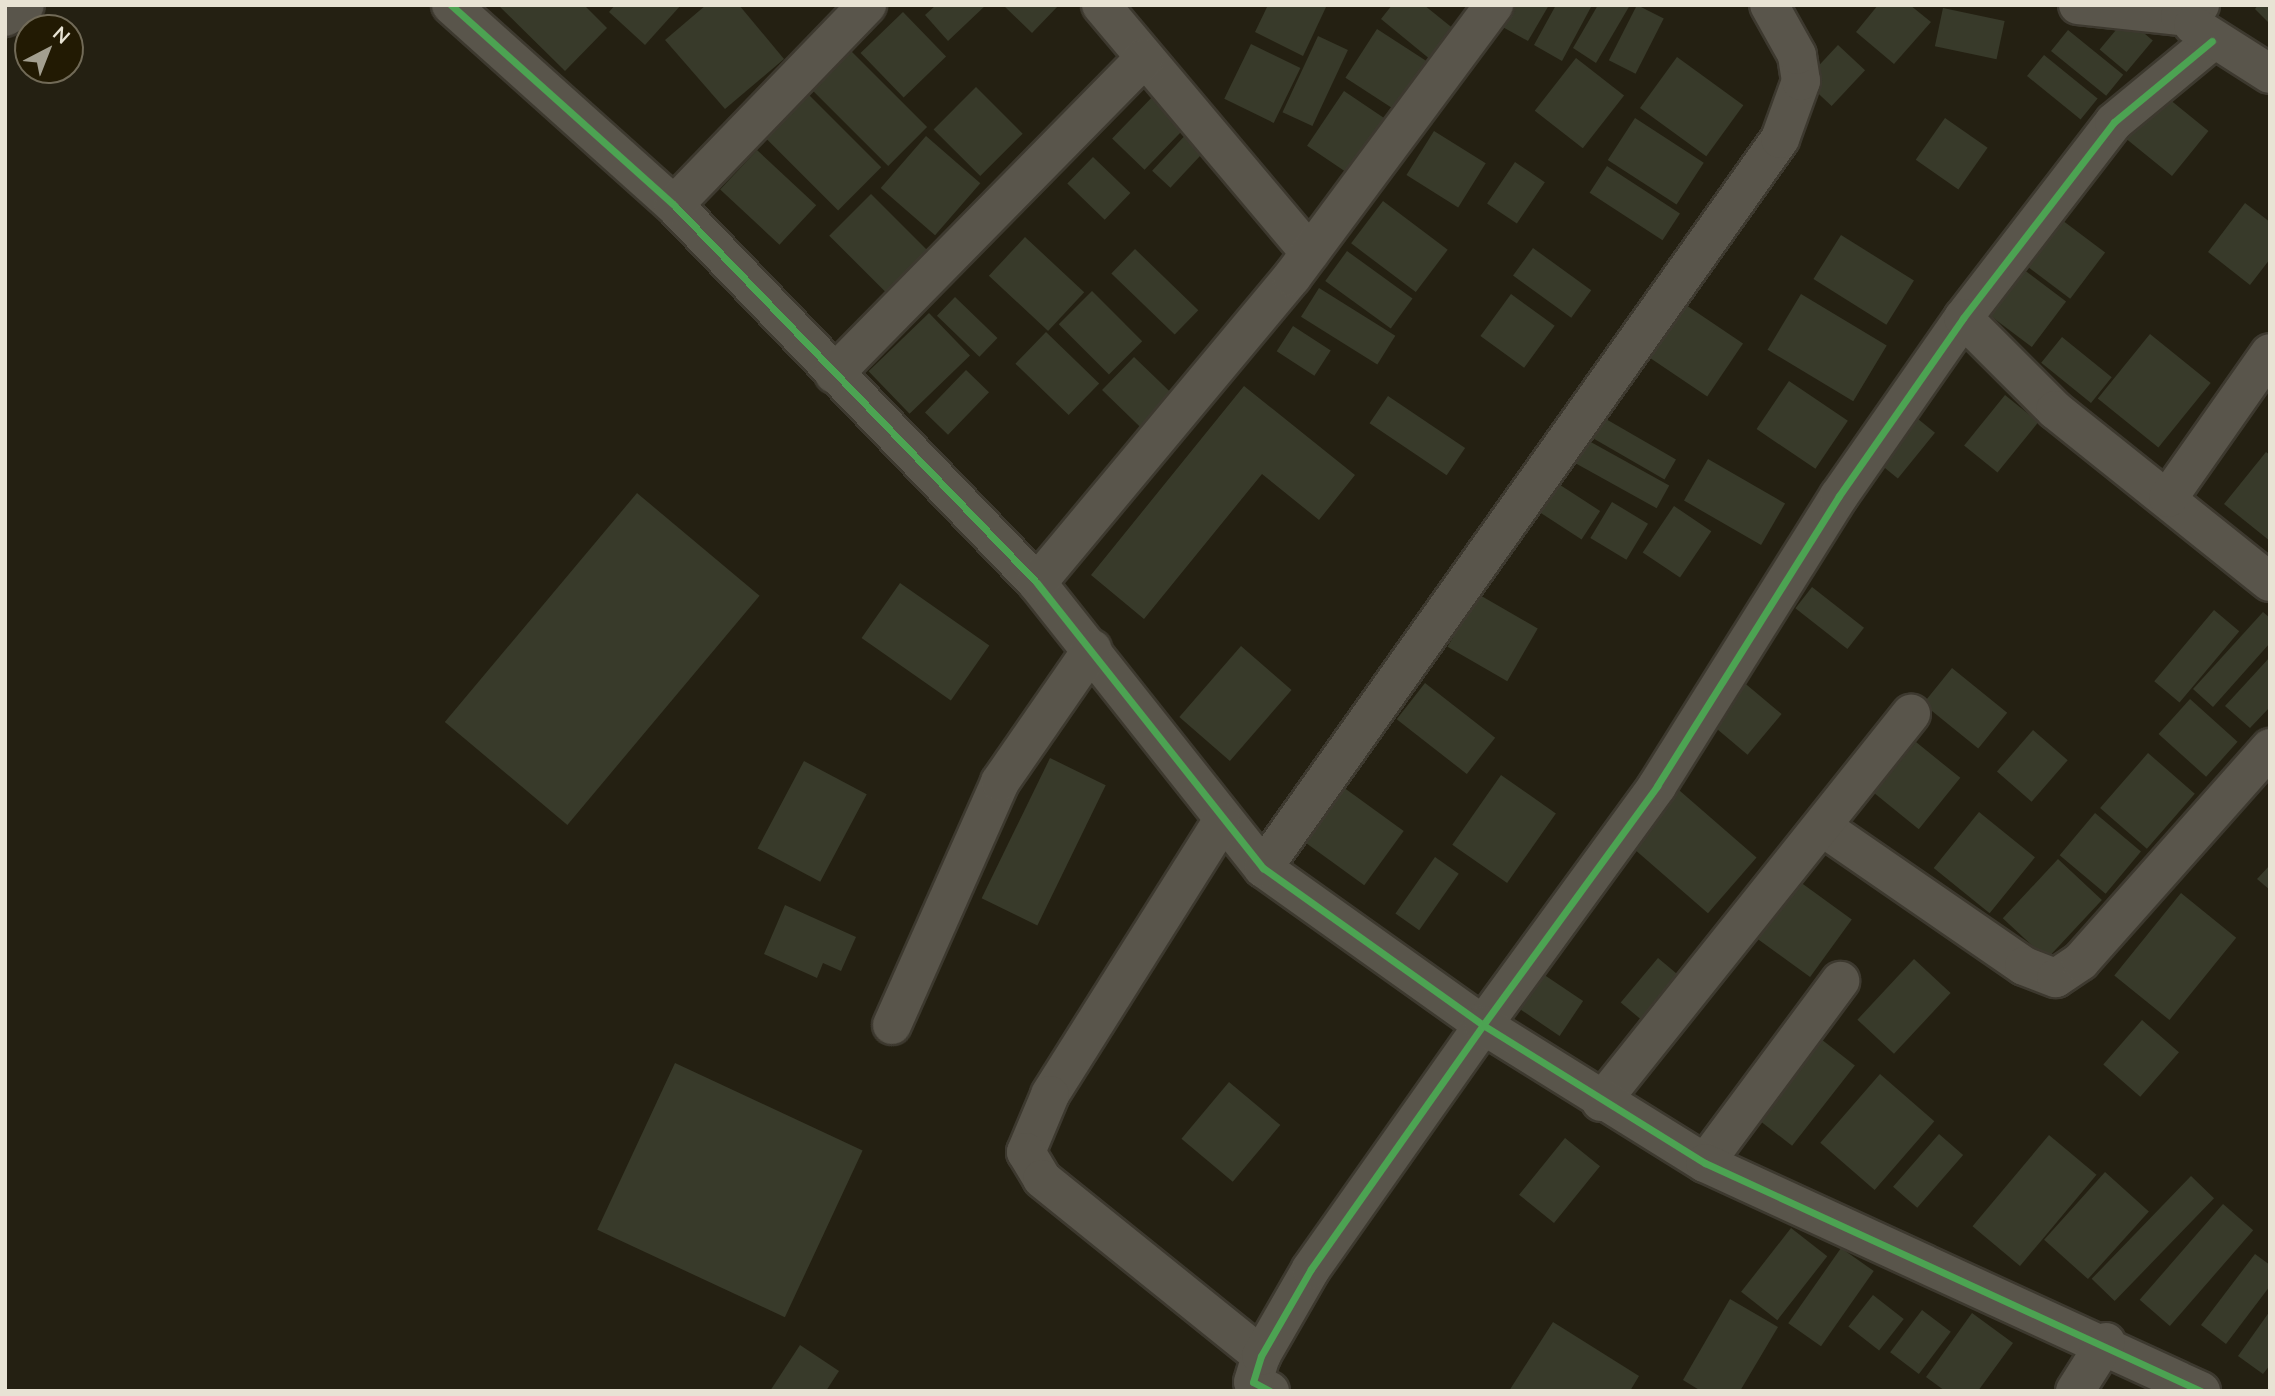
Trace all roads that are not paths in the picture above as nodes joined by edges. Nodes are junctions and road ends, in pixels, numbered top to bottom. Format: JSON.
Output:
{"nodes":[{"id":1,"x":25,"y":5,"type":"edge"},
{"id":2,"x":451,"y":5,"type":"edge"},
{"id":3,"x":867,"y":5,"type":"edge"},
{"id":4,"x":1101,"y":5,"type":"edge"},
{"id":5,"x":1494,"y":5,"type":"edge"},
{"id":6,"x":1769,"y":5,"type":"edge"},
{"id":7,"x":2077,"y":5,"type":"edge"},
{"id":8,"x":2183,"y":9,"type":"edge"},
{"id":9,"x":5,"y":18,"type":"edge"},
{"id":10,"x":2212,"y":41,"type":"junction"},
{"id":11,"x":1145,"y":58,"type":"junction"},
{"id":12,"x":2270,"y":74,"type":"edge"},
{"id":13,"x":674,"y":205,"type":"junction"},
{"id":14,"x":1310,"y":253,"type":"junction"},
{"id":15,"x":1963,"y":318,"type":"junction"},
{"id":16,"x":2270,"y":353,"type":"edge"},
{"id":17,"x":834,"y":374,"type":"junction"},
{"id":18,"x":2168,"y":498,"type":"junction"},
{"id":19,"x":2270,"y":582,"type":"edge"},
{"id":20,"x":1037,"y":583,"type":"junction"},
{"id":21,"x":1092,"y":649,"type":"junction"},
{"id":22,"x":1911,"y":713,"type":"dead end"},
{"id":23,"x":2270,"y":748,"type":"edge"},
{"id":24,"x":1221,"y":823,"type":"junction"},
{"id":25,"x":1824,"y":828,"type":"junction"},
{"id":26,"x":1263,"y":868,"type":"junction"},
{"id":27,"x":1839,"y":981,"type":"dead end"},
{"id":28,"x":892,"y":1025,"type":"dead end"},
{"id":29,"x":1483,"y":1025,"type":"junction"},
{"id":30,"x":1601,"y":1102,"type":"junction"},
{"id":31,"x":1705,"y":1163,"type":"junction"},
{"id":32,"x":2106,"y":1342,"type":"junction"},
{"id":33,"x":1257,"y":1380,"type":"edge"},
{"id":34,"x":2075,"y":1391,"type":"edge"},
{"id":35,"x":2201,"y":1391,"type":"edge"}],
"edges":[{"from":1,"to":9,"type":"street"},
{"from":2,"to":13,"type":"street"},
{"from":3,"to":13,"type":"street"},
{"from":4,"to":11,"type":"street"},
{"from":5,"to":14,"type":"street"},
{"from":6,"to":26,"type":"street"},
{"from":7,"to":8,"type":"street"},
{"from":8,"to":10,"type":"street"},
{"from":10,"to":12,"type":"street"},
{"from":10,"to":15,"type":"street"},
{"from":11,"to":14,"type":"street"},
{"from":11,"to":17,"type":"street"},
{"from":13,"to":17,"type":"street"},
{"from":14,"to":20,"type":"street"},
{"from":15,"to":18,"type":"street"},
{"from":15,"to":29,"type":"street"},
{"from":16,"to":18,"type":"street"},
{"from":17,"to":20,"type":"street"},
{"from":18,"to":19,"type":"street"},
{"from":20,"to":21,"type":"street"},
{"from":21,"to":24,"type":"street"},
{"from":21,"to":28,"type":"street"},
{"from":22,"to":25,"type":"street"},
{"from":23,"to":25,"type":"street"},
{"from":24,"to":26,"type":"street"},
{"from":24,"to":33,"type":"street"},
{"from":25,"to":30,"type":"street"},
{"from":26,"to":29,"type":"street"},
{"from":27,"to":31,"type":"street"},
{"from":29,"to":30,"type":"street"},
{"from":29,"to":33,"type":"street"},
{"from":30,"to":31,"type":"street"},
{"from":31,"to":32,"type":"street"},
{"from":32,"to":34,"type":"street"},
{"from":32,"to":35,"type":"street"}]}
